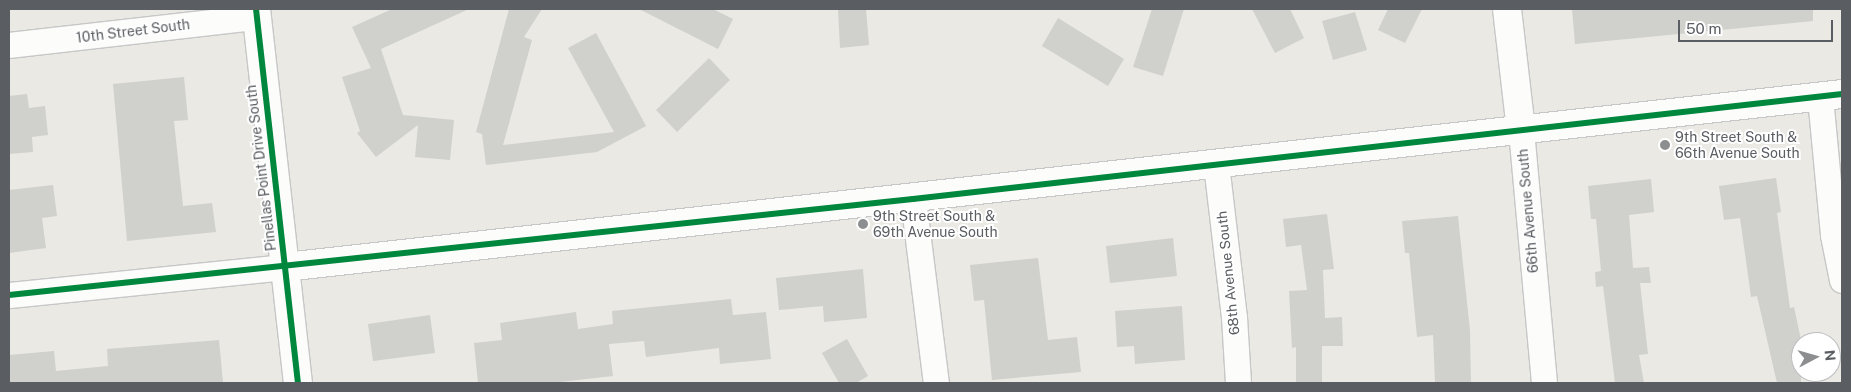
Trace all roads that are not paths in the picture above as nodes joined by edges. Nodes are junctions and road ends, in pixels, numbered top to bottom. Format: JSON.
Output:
{"nodes":[{"id":1,"x":1507,"y":9,"type":"edge"},
{"id":2,"x":256,"y":13,"type":"edge"},
{"id":3,"x":9,"y":45,"type":"edge"},
{"id":4,"x":1831,"y":96,"type":"edge"},
{"id":5,"x":1521,"y":130,"type":"junction"},
{"id":6,"x":1216,"y":164,"type":"junction"},
{"id":7,"x":913,"y":199,"type":"junction"},
{"id":8,"x":285,"y":267,"type":"junction"},
{"id":9,"x":1842,"y":280,"type":"edge"},
{"id":10,"x":9,"y":295,"type":"edge"},
{"id":11,"x":298,"y":383,"type":"edge"},
{"id":12,"x":936,"y":383,"type":"edge"},
{"id":13,"x":1238,"y":383,"type":"edge"},
{"id":14,"x":1544,"y":383,"type":"edge"}],
"edges":[{"from":1,"to":5,"type":"street","name":"66th Avenue South"},
{"from":2,"to":3,"type":"street","name":"10th Street South"},
{"from":2,"to":8,"type":"street","name":"Pinellas Point Drive South"},
{"from":4,"to":5,"type":"street"},
{"from":4,"to":9,"type":"street"},
{"from":5,"to":6,"type":"street"},
{"from":5,"to":14,"type":"street","name":"66th Avenue South"},
{"from":6,"to":7,"type":"street"},
{"from":6,"to":13,"type":"street","name":"68th Avenue South"},
{"from":7,"to":8,"type":"street"},
{"from":7,"to":12,"type":"street"},
{"from":8,"to":10,"type":"street"},
{"from":8,"to":11,"type":"street","name":"Pinellas Point Drive South"}]}
